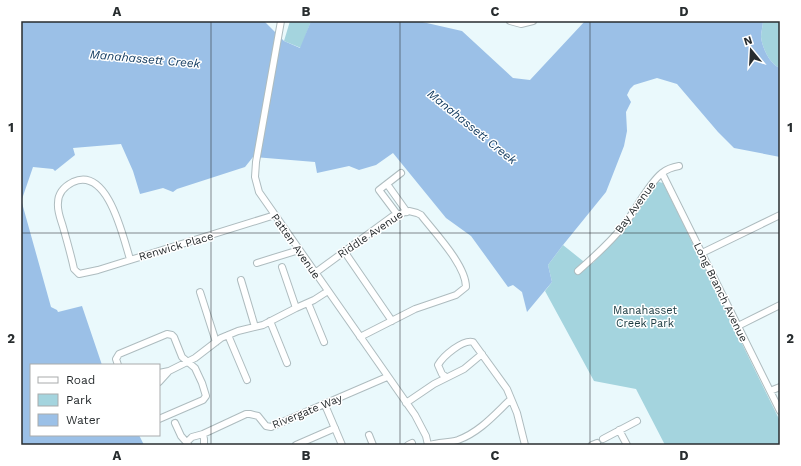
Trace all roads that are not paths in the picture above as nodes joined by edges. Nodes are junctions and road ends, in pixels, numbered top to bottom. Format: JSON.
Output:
{"nodes":[{"id":1,"x":510,"y":21,"type":"edge"},
{"id":2,"x":533,"y":21,"type":"edge"},
{"id":3,"x":281,"y":23,"type":"edge"},
{"id":4,"x":679,"y":166,"type":"dead end"},
{"id":5,"x":662,"y":173,"type":"junction"},
{"id":6,"x":401,"y":174,"type":"dead end"},
{"id":7,"x":387,"y":184,"type":"junction"},
{"id":8,"x":407,"y":212,"type":"junction"},
{"id":9,"x":397,"y":214,"type":"junction"},
{"id":10,"x":275,"y":215,"type":"junction"},
{"id":11,"x":780,"y":215,"type":"edge"},
{"id":12,"x":299,"y":250,"type":"junction"},
{"id":13,"x":344,"y":251,"type":"junction"},
{"id":14,"x":702,"y":253,"type":"junction"},
{"id":15,"x":130,"y":259,"type":"junction"},
{"id":16,"x":257,"y":263,"type":"dead end"},
{"id":17,"x":282,"y":267,"type":"dead end"},
{"id":18,"x":578,"y":271,"type":"dead end"},
{"id":19,"x":315,"y":272,"type":"junction"},
{"id":20,"x":241,"y":280,"type":"dead end"},
{"id":21,"x":328,"y":291,"type":"junction"},
{"id":22,"x":200,"y":292,"type":"dead end"},
{"id":23,"x":308,"y":303,"type":"junction"},
{"id":24,"x":780,"y":304,"type":"edge"},
{"id":25,"x":296,"y":308,"type":"junction"},
{"id":26,"x":270,"y":321,"type":"junction"},
{"id":27,"x":392,"y":321,"type":"junction"},
{"id":28,"x":738,"y":326,"type":"junction"},
{"id":29,"x":255,"y":327,"type":"junction"},
{"id":30,"x":228,"y":335,"type":"junction"},
{"id":31,"x":360,"y":337,"type":"junction"},
{"id":32,"x":216,"y":342,"type":"junction"},
{"id":33,"x":324,"y":342,"type":"dead end"},
{"id":34,"x":482,"y":354,"type":"junction"},
{"id":35,"x":188,"y":362,"type":"junction"},
{"id":36,"x":287,"y":362,"type":"dead end"},
{"id":37,"x":118,"y":364,"type":"edge"},
{"id":38,"x":169,"y":371,"type":"junction"},
{"id":39,"x":160,"y":373,"type":"edge"},
{"id":40,"x":388,"y":377,"type":"junction"},
{"id":41,"x":446,"y":377,"type":"junction"},
{"id":42,"x":247,"y":380,"type":"dead end"},
{"id":43,"x":160,"y":381,"type":"edge"},
{"id":44,"x":780,"y":387,"type":"edge"},
{"id":45,"x":770,"y":391,"type":"junction"},
{"id":46,"x":512,"y":399,"type":"junction"},
{"id":47,"x":406,"y":403,"type":"junction"},
{"id":48,"x":324,"y":405,"type":"junction"},
{"id":49,"x":780,"y":411,"type":"edge"},
{"id":50,"x":160,"y":419,"type":"edge"},
{"id":51,"x":636,"y":422,"type":"dead end"},
{"id":52,"x":175,"y":423,"type":"dead end"},
{"id":53,"x":335,"y":428,"type":"junction"},
{"id":54,"x":619,"y":430,"type":"junction"},
{"id":55,"x":202,"y":434,"type":"junction"},
{"id":56,"x":369,"y":435,"type":"dead end"},
{"id":57,"x":603,"y":438,"type":"dead end"},
{"id":58,"x":188,"y":443,"type":"edge"},
{"id":59,"x":204,"y":445,"type":"edge"},
{"id":60,"x":296,"y":445,"type":"edge"},
{"id":61,"x":342,"y":445,"type":"edge"},
{"id":62,"x":373,"y":445,"type":"edge"},
{"id":63,"x":429,"y":445,"type":"edge"},
{"id":64,"x":525,"y":445,"type":"edge"},
{"id":65,"x":626,"y":445,"type":"edge"}],
"edges":[{"from":1,"to":2,"type":"street"},
{"from":3,"to":10,"type":"street","name":"Patten Avenue"},
{"from":4,"to":5,"type":"street","name":"Bay Avenue"},
{"from":5,"to":14,"type":"street","name":"Long Branch Avenue"},
{"from":5,"to":18,"type":"street","name":"Bay Avenue"},
{"from":6,"to":7,"type":"street"},
{"from":7,"to":8,"type":"street","name":"Riddle Avenue"},
{"from":7,"to":9,"type":"street"},
{"from":8,"to":9,"type":"street","name":"Riddle Avenue"},
{"from":8,"to":27,"type":"street"},
{"from":9,"to":13,"type":"street","name":"Riddle Avenue"},
{"from":10,"to":12,"type":"street","name":"Patten Avenue"},
{"from":10,"to":15,"type":"street","name":"Renwick Place"},
{"from":11,"to":14,"type":"street"},
{"from":12,"to":16,"type":"street"},
{"from":12,"to":19,"type":"street","name":"Patten Avenue"},
{"from":13,"to":19,"type":"street","name":"Riddle Avenue"},
{"from":13,"to":27,"type":"street"},
{"from":14,"to":28,"type":"street","name":"Long Branch Avenue"},
{"from":15,"to":15,"type":"street","name":"Renwick Place"},
{"from":17,"to":25,"type":"street"},
{"from":19,"to":21,"type":"street","name":"Patten Avenue"},
{"from":20,"to":29,"type":"street"},
{"from":21,"to":23,"type":"street"},
{"from":21,"to":31,"type":"street","name":"Patten Avenue"},
{"from":22,"to":32,"type":"street"},
{"from":23,"to":25,"type":"street"},
{"from":23,"to":33,"type":"street"},
{"from":24,"to":28,"type":"street"},
{"from":25,"to":26,"type":"street"},
{"from":26,"to":29,"type":"street"},
{"from":26,"to":36,"type":"street"},
{"from":27,"to":31,"type":"street"},
{"from":28,"to":45,"type":"street","name":"Long Branch Avenue"},
{"from":29,"to":30,"type":"street"},
{"from":30,"to":32,"type":"street"},
{"from":30,"to":42,"type":"street"},
{"from":31,"to":40,"type":"street","name":"Patten Avenue"},
{"from":32,"to":35,"type":"street"},
{"from":34,"to":41,"type":"street"},
{"from":34,"to":41,"type":"street"},
{"from":34,"to":46,"type":"street"},
{"from":35,"to":37,"type":"street"},
{"from":35,"to":38,"type":"street"},
{"from":35,"to":50,"type":"street"},
{"from":38,"to":39,"type":"street"},
{"from":38,"to":43,"type":"street"},
{"from":40,"to":47,"type":"street","name":"Patten Avenue"},
{"from":40,"to":48,"type":"street","name":"Rivergate Way"},
{"from":41,"to":47,"type":"street"},
{"from":44,"to":45,"type":"street"},
{"from":45,"to":49,"type":"street","name":"Long Branch Avenue"},
{"from":46,"to":63,"type":"street"},
{"from":46,"to":64,"type":"street"},
{"from":47,"to":63,"type":"street","name":"Patten Avenue"},
{"from":48,"to":53,"type":"street"},
{"from":48,"to":55,"type":"street","name":"Rivergate Way"},
{"from":51,"to":54,"type":"street"},
{"from":52,"to":58,"type":"street"},
{"from":53,"to":60,"type":"street"},
{"from":53,"to":61,"type":"street"},
{"from":54,"to":57,"type":"street"},
{"from":54,"to":65,"type":"street"},
{"from":55,"to":58,"type":"street","name":"Rivergate Way"},
{"from":55,"to":59,"type":"street"},
{"from":56,"to":62,"type":"street"}]}
